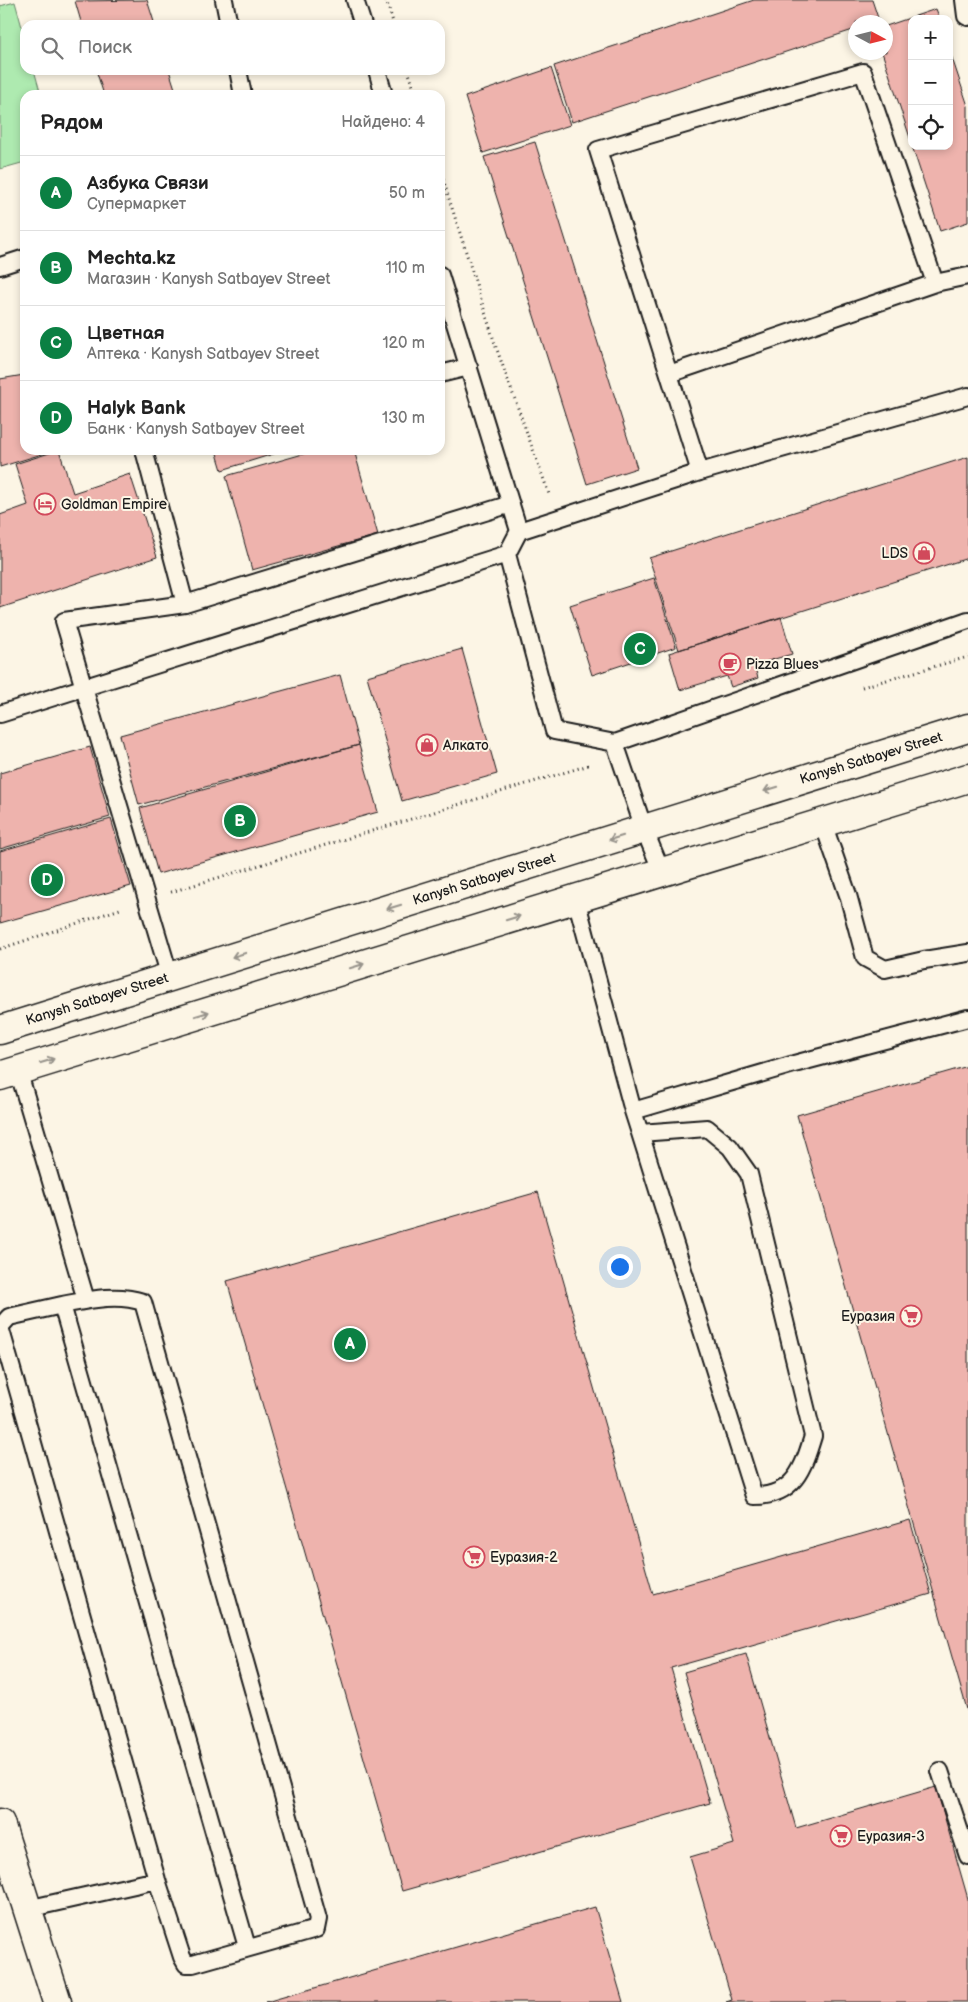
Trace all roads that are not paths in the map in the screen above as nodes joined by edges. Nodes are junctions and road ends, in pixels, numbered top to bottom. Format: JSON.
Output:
{"nodes":[{"id":1,"x":224,"y":0,"type":"edge"},
{"id":2,"x":355,"y":0,"type":"edge"},
{"id":3,"x":964,"y":0,"type":"edge"},
{"id":4,"x":968,"y":17,"type":"edge"},
{"id":5,"x":228,"y":20,"type":"edge"},
{"id":6,"x":361,"y":20,"type":"edge"},
{"id":7,"x":239,"y":75,"type":"edge"},
{"id":8,"x":378,"y":75,"type":"edge"},
{"id":9,"x":242,"y":90,"type":"edge"},
{"id":10,"x":383,"y":90,"type":"edge"},
{"id":11,"x":20,"y":260,"type":"edge"},
{"id":12,"x":0,"y":266,"type":"edge"},
{"id":13,"x":968,"y":276,"type":"edge"},
{"id":14,"x":935,"y":283,"type":"junction"},
{"id":15,"x":445,"y":291,"type":"edge"},
{"id":16,"x":469,"y":367,"type":"junction"},
{"id":17,"x":445,"y":373,"type":"edge"},
{"id":18,"x":669,"y":374,"type":"junction"},
{"id":19,"x":968,"y":396,"type":"edge"},
{"id":20,"x":145,"y":455,"type":"edge"},
{"id":21,"x":700,"y":472,"type":"junction"},
{"id":22,"x":511,"y":504,"type":"junction"},
{"id":23,"x":519,"y":531,"type":"junction"},
{"id":24,"x":507,"y":554,"type":"junction"},
{"id":25,"x":185,"y":604,"type":"junction"},
{"id":26,"x":968,"y":620,"type":"edge"},
{"id":27,"x":84,"y":688,"type":"junction"},
{"id":28,"x":0,"y":714,"type":"edge"},
{"id":29,"x":968,"y":728,"type":"edge"},
{"id":30,"x":617,"y":750,"type":"junction"},
{"id":31,"x":968,"y":778,"type":"edge"},
{"id":32,"x":823,"y":823,"type":"junction"},
{"id":33,"x":644,"y":829,"type":"junction"},
{"id":34,"x":662,"y":872,"type":"junction"},
{"id":35,"x":576,"y":899,"type":"junction"},
{"id":36,"x":968,"y":953,"type":"edge"},
{"id":37,"x":170,"y":977,"type":"junction"},
{"id":38,"x":968,"y":1018,"type":"edge"},
{"id":39,"x":0,"y":1030,"type":"edge"},
{"id":40,"x":9,"y":1073,"type":"edge"},
{"id":41,"x":633,"y":1111,"type":"junction"},
{"id":42,"x":640,"y":1133,"type":"junction"},
{"id":43,"x":86,"y":1300,"type":"junction"},
{"id":44,"x":62,"y":1305,"type":"junction"},
{"id":45,"x":940,"y":1770,"type":"dead end"},
{"id":46,"x":0,"y":1823,"type":"edge"},
{"id":47,"x":968,"y":1856,"type":"edge"},
{"id":48,"x":157,"y":1880,"type":"junction"},
{"id":49,"x":27,"y":1909,"type":"junction"},
{"id":50,"x":247,"y":1947,"type":"junction"},
{"id":51,"x":56,"y":2002,"type":"edge"}],
"edges":[{"from":1,"to":5,"type":"lane"},
{"from":2,"to":6,"type":"lane"},
{"from":3,"to":4,"type":"lane"},
{"from":7,"to":9,"type":"lane"},
{"from":8,"to":10,"type":"lane"},
{"from":11,"to":12,"type":"lane"},
{"from":13,"to":14,"type":"lane"},
{"from":14,"to":18,"type":"lane"},
{"from":14,"to":18,"type":"lane"},
{"from":15,"to":16,"type":"lane"},
{"from":16,"to":17,"type":"lane"},
{"from":16,"to":22,"type":"lane"},
{"from":18,"to":21,"type":"lane"},
{"from":19,"to":21,"type":"lane"},
{"from":20,"to":25,"type":"lane"},
{"from":21,"to":23,"type":"lane"},
{"from":22,"to":23,"type":"lane"},
{"from":22,"to":25,"type":"lane"},
{"from":23,"to":24,"type":"lane"},
{"from":24,"to":27,"type":"lane"},
{"from":24,"to":30,"type":"lane"},
{"from":25,"to":27,"type":"lane"},
{"from":26,"to":30,"type":"lane"},
{"from":27,"to":28,"type":"lane"},
{"from":27,"to":37,"type":"lane"},
{"from":29,"to":33,"type":"main road","name":"Kanysh Satbayev Street","one_way":true},
{"from":30,"to":33,"type":"lane"},
{"from":31,"to":32,"type":"main road"},
{"from":32,"to":34,"type":"main road"},
{"from":32,"to":36,"type":"lane"},
{"from":33,"to":34,"type":"lane"},
{"from":33,"to":37,"type":"main road","name":"Kanysh Satbayev Street","one_way":true},
{"from":34,"to":35,"type":"main road"},
{"from":40,"to":35,"type":"main road","one_way":true},
{"from":35,"to":41,"type":"lane"},
{"from":37,"to":39,"type":"main road","name":"Kanysh Satbayev Street"},
{"from":38,"to":41,"type":"lane"},
{"from":40,"to":43,"type":"lane"},
{"from":41,"to":42,"type":"lane"},
{"from":42,"to":42,"type":"lane"},
{"from":43,"to":44,"type":"lane"},
{"from":43,"to":50,"type":"lane"},
{"from":44,"to":48,"type":"lane"},
{"from":44,"to":50,"type":"lane"},
{"from":45,"to":47,"type":"lane"},
{"from":46,"to":49,"type":"main road"},
{"from":48,"to":49,"type":"lane"},
{"from":48,"to":50,"type":"lane"},
{"from":49,"to":51,"type":"main road"}]}
